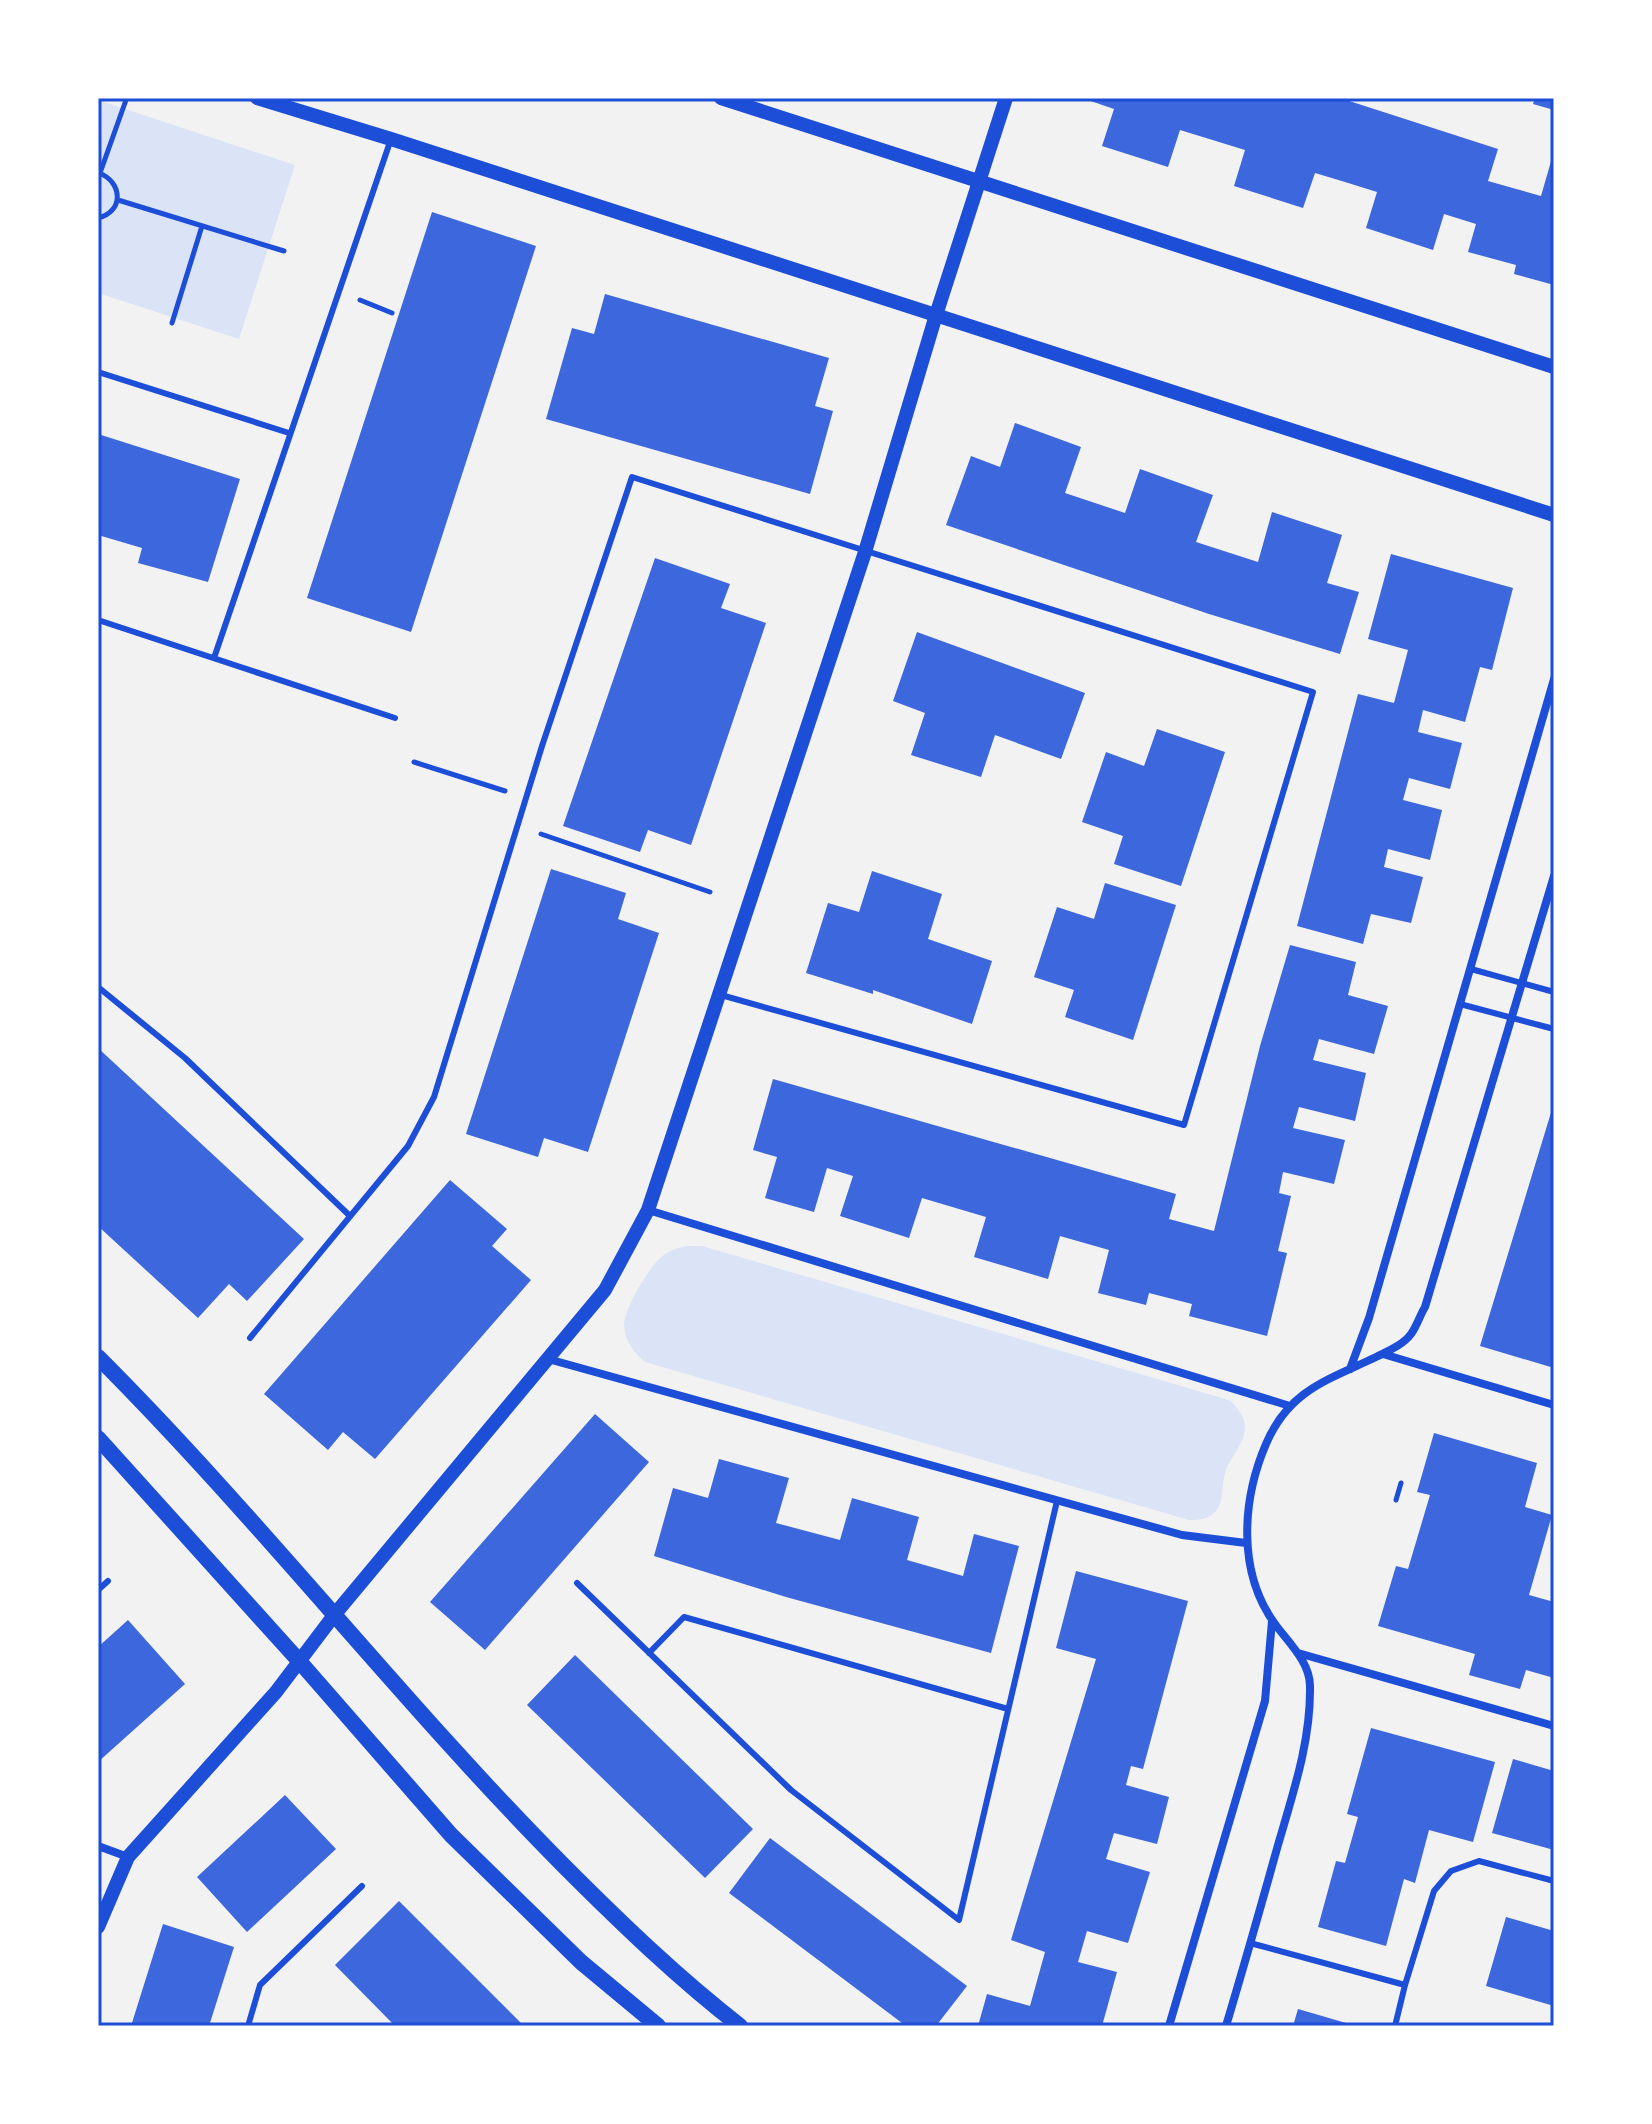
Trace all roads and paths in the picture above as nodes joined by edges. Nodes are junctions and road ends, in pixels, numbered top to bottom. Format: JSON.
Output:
{"nodes":[{"id":1,"x":257,"y":98,"type":"edge"},
{"id":2,"x":721,"y":98,"type":"edge"},
{"id":3,"x":1006,"y":98,"type":"edge"},
{"id":4,"x":126,"y":100,"type":"dead end"},
{"id":5,"x":391,"y":139,"type":"junction"},
{"id":6,"x":99,"y":173,"type":"edge"},
{"id":7,"x":980,"y":180,"type":"junction"},
{"id":8,"x":118,"y":200,"type":"junction"},
{"id":9,"x":98,"y":218,"type":"edge"},
{"id":10,"x":202,"y":226,"type":"junction"},
{"id":11,"x":284,"y":251,"type":"dead end"},
{"id":12,"x":936,"y":315,"type":"junction"},
{"id":13,"x":172,"y":323,"type":"dead end"},
{"id":14,"x":1554,"y":367,"type":"edge"},
{"id":15,"x":98,"y":372,"type":"edge"},
{"id":16,"x":289,"y":433,"type":"junction"},
{"id":17,"x":1554,"y":515,"type":"edge"},
{"id":18,"x":865,"y":552,"type":"junction"},
{"id":19,"x":98,"y":620,"type":"edge"},
{"id":20,"x":214,"y":658,"type":"junction"},
{"id":21,"x":1554,"y":679,"type":"edge"},
{"id":22,"x":395,"y":718,"type":"dead end"},
{"id":23,"x":414,"y":762,"type":"dead end"},
{"id":24,"x":510,"y":792,"type":"dead end"},
{"id":25,"x":541,"y":834,"type":"dead end"},
{"id":26,"x":1554,"y":876,"type":"edge"},
{"id":27,"x":710,"y":892,"type":"dead end"},
{"id":28,"x":1471,"y":969,"type":"junction"},
{"id":29,"x":1522,"y":983,"type":"junction"},
{"id":30,"x":98,"y":987,"type":"edge"},
{"id":31,"x":1554,"y":992,"type":"edge"},
{"id":32,"x":721,"y":995,"type":"junction"},
{"id":33,"x":1460,"y":1004,"type":"junction"},
{"id":34,"x":1511,"y":1018,"type":"junction"},
{"id":35,"x":1554,"y":1029,"type":"edge"},
{"id":36,"x":648,"y":1210,"type":"junction"},
{"id":37,"x":350,"y":1216,"type":"junction"},
{"id":38,"x":250,"y":1338,"type":"dead end"},
{"id":39,"x":1382,"y":1354,"type":"junction"},
{"id":40,"x":98,"y":1357,"type":"edge"},
{"id":41,"x":548,"y":1359,"type":"junction"},
{"id":42,"x":1350,"y":1369,"type":"junction"},
{"id":43,"x":1554,"y":1405,"type":"edge"},
{"id":44,"x":1290,"y":1406,"type":"junction"},
{"id":45,"x":98,"y":1438,"type":"edge"},
{"id":46,"x":1401,"y":1483,"type":"dead end"},
{"id":47,"x":1396,"y":1500,"type":"dead end"},
{"id":48,"x":1057,"y":1501,"type":"junction"},
{"id":49,"x":1246,"y":1543,"type":"junction"},
{"id":50,"x":108,"y":1581,"type":"dead end"},
{"id":51,"x":577,"y":1583,"type":"dead end"},
{"id":52,"x":98,"y":1590,"type":"edge"},
{"id":53,"x":335,"y":1614,"type":"junction"},
{"id":54,"x":1272,"y":1621,"type":"junction"},
{"id":55,"x":649,"y":1653,"type":"junction"},
{"id":56,"x":1298,"y":1653,"type":"junction"},
{"id":57,"x":300,"y":1662,"type":"junction"},
{"id":58,"x":1008,"y":1709,"type":"junction"},
{"id":59,"x":1554,"y":1726,"type":"edge"},
{"id":60,"x":98,"y":1846,"type":"edge"},
{"id":61,"x":128,"y":1857,"type":"junction"},
{"id":62,"x":1554,"y":1881,"type":"edge"},
{"id":63,"x":362,"y":1886,"type":"dead end"},
{"id":64,"x":98,"y":1927,"type":"edge"},
{"id":65,"x":1250,"y":1943,"type":"junction"},
{"id":66,"x":1405,"y":1985,"type":"junction"},
{"id":67,"x":248,"y":2026,"type":"edge"},
{"id":68,"x":658,"y":2026,"type":"edge"},
{"id":69,"x":740,"y":2026,"type":"edge"},
{"id":70,"x":1169,"y":2026,"type":"edge"},
{"id":71,"x":1226,"y":2026,"type":"edge"},
{"id":72,"x":1395,"y":2026,"type":"edge"}],
"edges":[{"from":1,"to":5,"type":"street"},
{"from":2,"to":7,"type":"street"},
{"from":3,"to":7,"type":"street"},
{"from":4,"to":6,"type":"path"},
{"from":5,"to":12,"type":"street"},
{"from":5,"to":16,"type":"lane"},
{"from":6,"to":8,"type":"path"},
{"from":7,"to":12,"type":"street"},
{"from":7,"to":14,"type":"street"},
{"from":8,"to":9,"type":"path"},
{"from":8,"to":10,"type":"path"},
{"from":10,"to":11,"type":"path"},
{"from":10,"to":13,"type":"path"},
{"from":12,"to":17,"type":"street"},
{"from":12,"to":18,"type":"street"},
{"from":15,"to":16,"type":"lane"},
{"from":16,"to":20,"type":"lane"},
{"from":18,"to":32,"type":"street"},
{"from":18,"to":32,"type":"lane"},
{"from":18,"to":37,"type":"lane"},
{"from":19,"to":20,"type":"lane"},
{"from":20,"to":22,"type":"lane"},
{"from":21,"to":28,"type":"street"},
{"from":23,"to":24,"type":"path"},
{"from":25,"to":27,"type":"path"},
{"from":26,"to":29,"type":"street"},
{"from":28,"to":29,"type":"lane"},
{"from":28,"to":33,"type":"street"},
{"from":29,"to":31,"type":"lane"},
{"from":29,"to":34,"type":"street"},
{"from":30,"to":37,"type":"lane"},
{"from":32,"to":36,"type":"street"},
{"from":33,"to":34,"type":"lane"},
{"from":33,"to":42,"type":"street"},
{"from":34,"to":35,"type":"lane"},
{"from":34,"to":39,"type":"street"},
{"from":36,"to":41,"type":"street"},
{"from":36,"to":44,"type":"street"},
{"from":37,"to":38,"type":"lane"},
{"from":39,"to":42,"type":"street"},
{"from":39,"to":43,"type":"street"},
{"from":40,"to":53,"type":"main road"},
{"from":41,"to":48,"type":"street"},
{"from":41,"to":53,"type":"street"},
{"from":42,"to":44,"type":"street"},
{"from":44,"to":49,"type":"street"},
{"from":45,"to":57,"type":"main road"},
{"from":46,"to":47,"type":"path"},
{"from":48,"to":49,"type":"street"},
{"from":48,"to":58,"type":"lane"},
{"from":49,"to":54,"type":"street"},
{"from":50,"to":52,"type":"lane"},
{"from":51,"to":55,"type":"lane"},
{"from":53,"to":57,"type":"street"},
{"from":53,"to":69,"type":"main road"},
{"from":54,"to":56,"type":"street"},
{"from":54,"to":70,"type":"street"},
{"from":55,"to":58,"type":"lane"},
{"from":55,"to":58,"type":"lane"},
{"from":56,"to":59,"type":"street"},
{"from":56,"to":65,"type":"street"},
{"from":57,"to":61,"type":"street"},
{"from":57,"to":68,"type":"main road"},
{"from":60,"to":61,"type":"street"},
{"from":61,"to":64,"type":"street"},
{"from":62,"to":66,"type":"lane"},
{"from":63,"to":67,"type":"lane"},
{"from":65,"to":66,"type":"lane"},
{"from":65,"to":71,"type":"street"},
{"from":66,"to":72,"type":"lane"}]}
